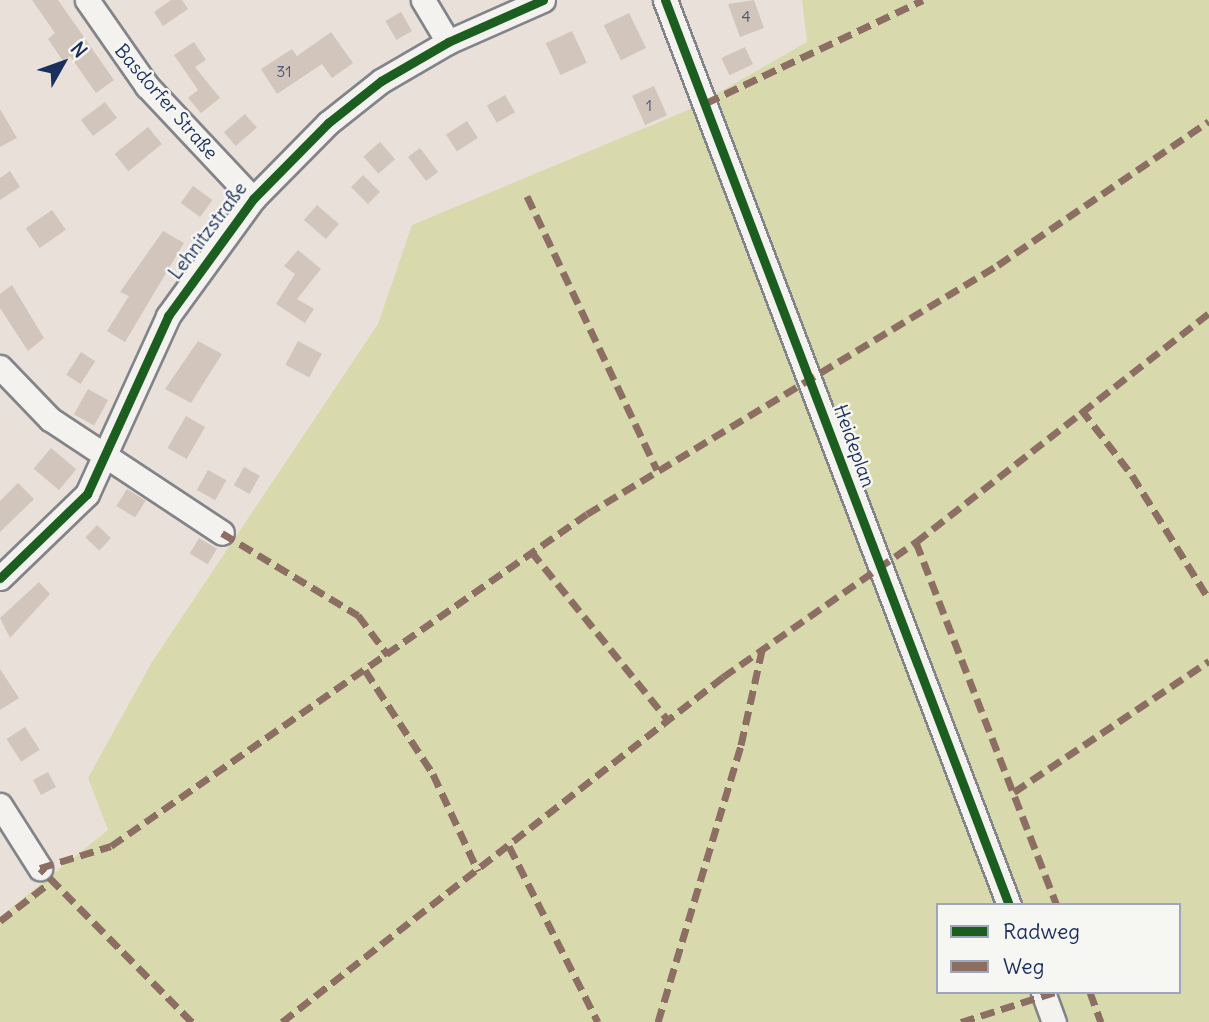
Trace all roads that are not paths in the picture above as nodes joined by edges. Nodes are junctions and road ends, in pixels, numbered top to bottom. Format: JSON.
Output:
{"nodes":[{"id":1,"x":87,"y":0,"type":"edge"},
{"id":2,"x":423,"y":0,"type":"edge"},
{"id":3,"x":544,"y":0,"type":"edge"},
{"id":4,"x":665,"y":0,"type":"edge"},
{"id":5,"x":448,"y":42,"type":"junction"},
{"id":6,"x":253,"y":199,"type":"junction"},
{"id":7,"x":0,"y":367,"type":"edge"},
{"id":8,"x":106,"y":458,"type":"junction"},
{"id":9,"x":222,"y":533,"type":"dead end"},
{"id":10,"x":0,"y":578,"type":"edge"},
{"id":11,"x":0,"y":805,"type":"edge"},
{"id":12,"x":40,"y":868,"type":"dead end"},
{"id":13,"x":1008,"y":903,"type":"edge"},
{"id":14,"x":1044,"y":994,"type":"edge"},
{"id":15,"x":1054,"y":1022,"type":"edge"}],
"edges":[{"from":1,"to":6,"type":"street","name":"Basdorfer Straße"},
{"from":2,"to":5,"type":"street"},
{"from":3,"to":5,"type":"street","name":"Lehnitzstraße"},
{"from":4,"to":13,"type":"street","name":"Heideplan"},
{"from":5,"to":6,"type":"street","name":"Lehnitzstraße"},
{"from":6,"to":8,"type":"street","name":"Lehnitzstraße"},
{"from":7,"to":8,"type":"street"},
{"from":8,"to":9,"type":"street"},
{"from":8,"to":10,"type":"street","name":"Lehnitzstraße"},
{"from":11,"to":12,"type":"street"},
{"from":14,"to":15,"type":"street"}]}
